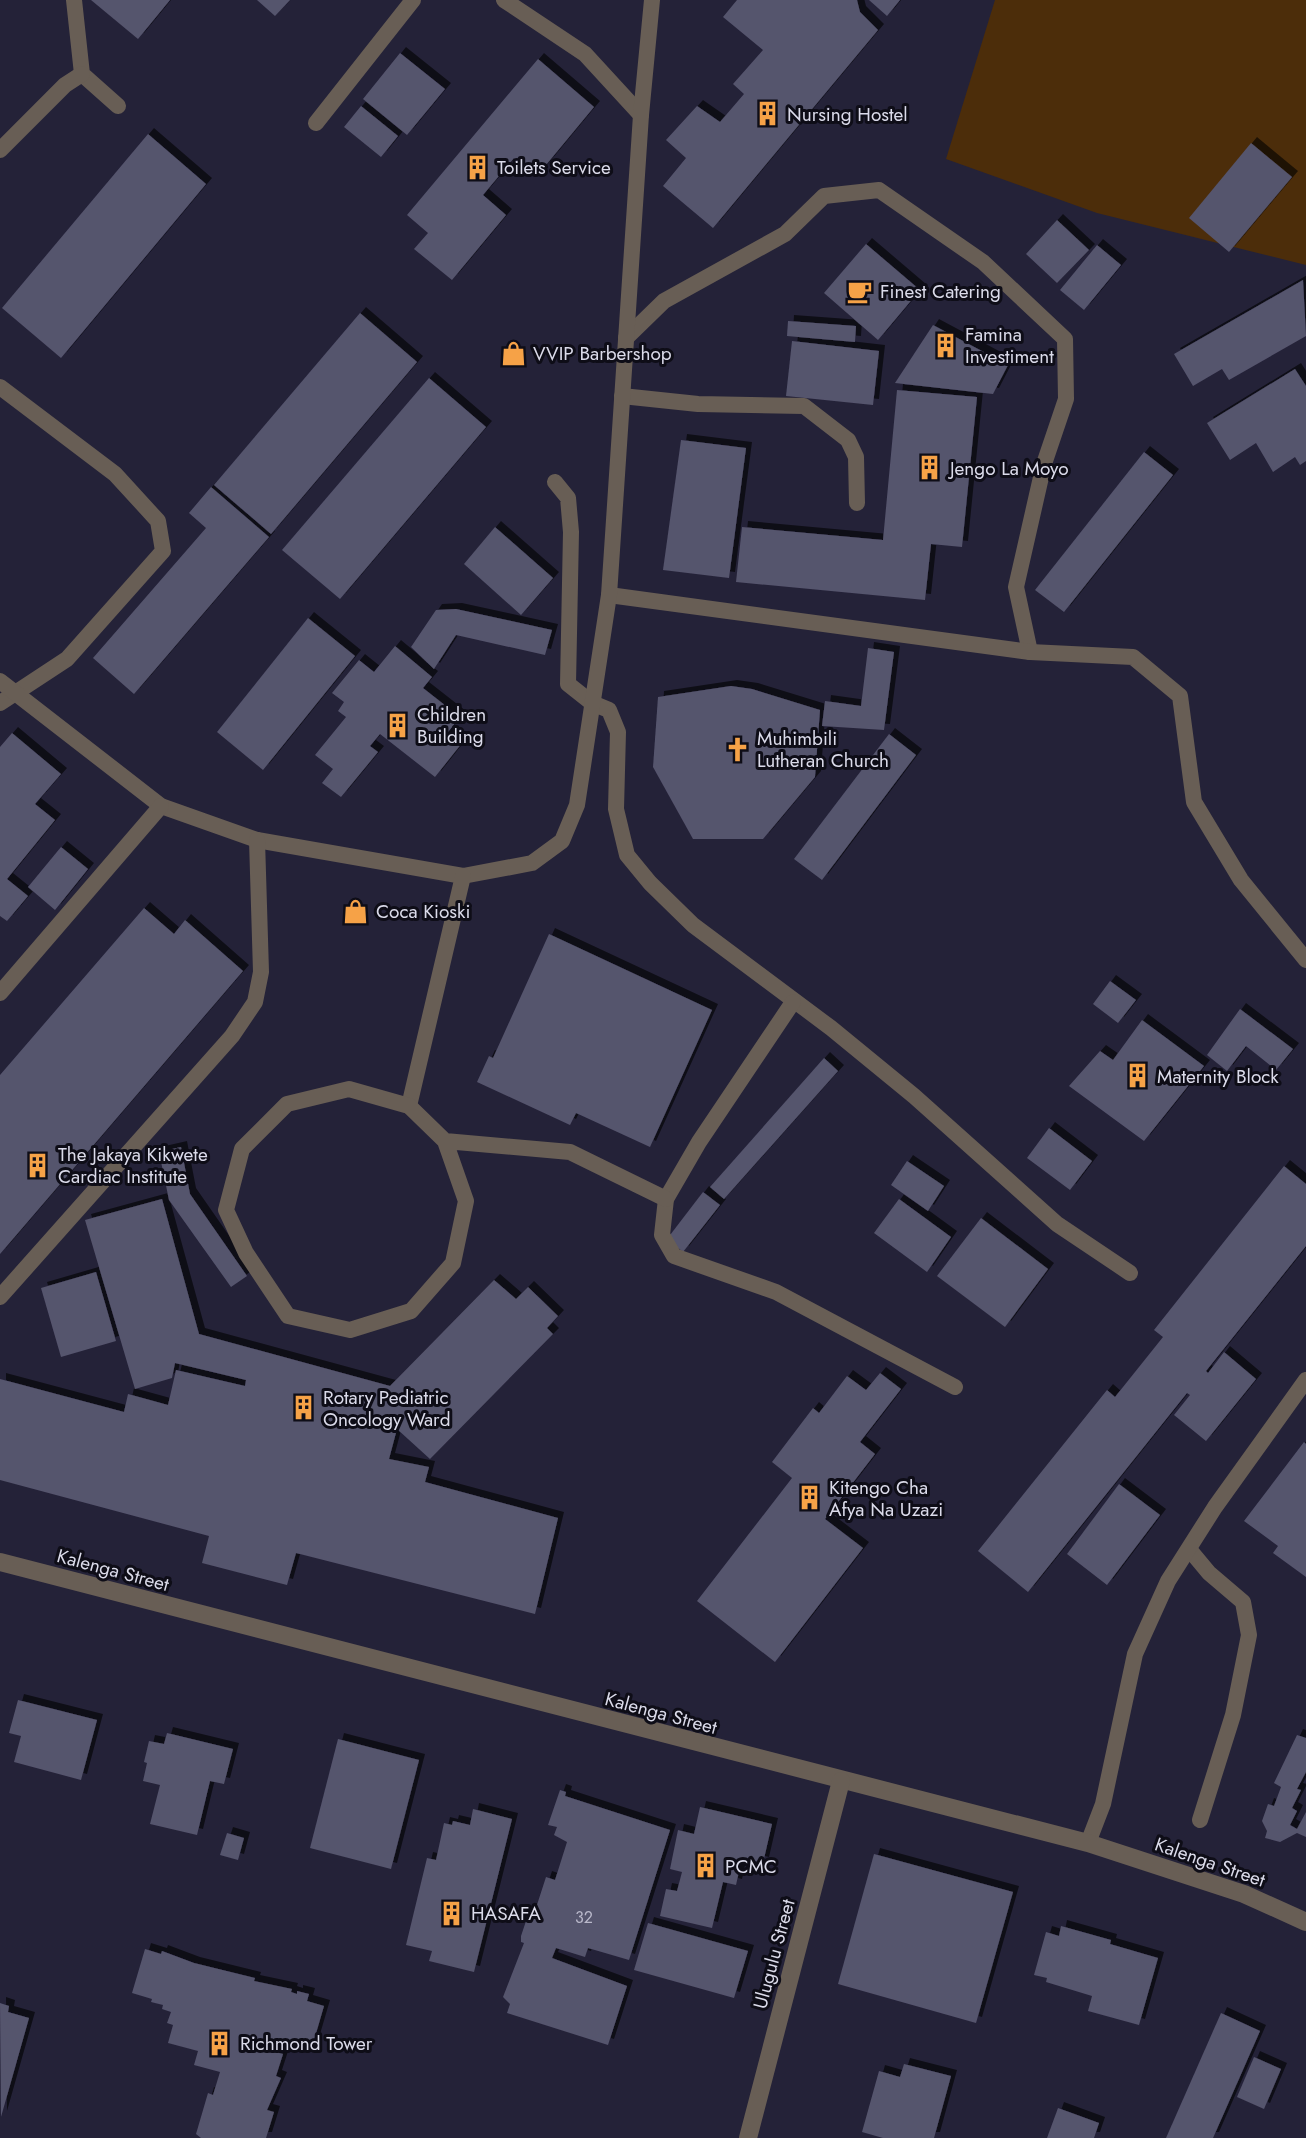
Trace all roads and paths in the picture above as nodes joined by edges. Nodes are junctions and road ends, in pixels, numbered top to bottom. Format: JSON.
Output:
{"nodes":[{"id":1,"x":74,"y":0,"type":"edge"},
{"id":2,"x":413,"y":0,"type":"edge"},
{"id":3,"x":504,"y":0,"type":"edge"},
{"id":4,"x":652,"y":0,"type":"edge"},
{"id":5,"x":82,"y":74,"type":"junction"},
{"id":6,"x":118,"y":106,"type":"dead end"},
{"id":7,"x":641,"y":115,"type":"junction"},
{"id":8,"x":316,"y":123,"type":"dead end"},
{"id":9,"x":0,"y":150,"type":"edge"},
{"id":10,"x":626,"y":338,"type":"junction"},
{"id":11,"x":0,"y":387,"type":"edge"},
{"id":12,"x":622,"y":396,"type":"junction"},
{"id":13,"x":555,"y":482,"type":"dead end"},
{"id":14,"x":857,"y":503,"type":"dead end"},
{"id":15,"x":609,"y":595,"type":"junction"},
{"id":16,"x":1030,"y":652,"type":"junction"},
{"id":17,"x":0,"y":681,"type":"edge"},
{"id":18,"x":6,"y":698,"type":"edge"},
{"id":19,"x":592,"y":703,"type":"junction"},
{"id":20,"x":161,"y":806,"type":"junction"},
{"id":21,"x":257,"y":840,"type":"junction"},
{"id":22,"x":463,"y":876,"type":"junction"},
{"id":23,"x":1306,"y":960,"type":"edge"},
{"id":24,"x":0,"y":993,"type":"edge"},
{"id":25,"x":793,"y":1002,"type":"junction"},
{"id":26,"x":409,"y":1106,"type":"junction"},
{"id":27,"x":445,"y":1141,"type":"junction"},
{"id":28,"x":666,"y":1199,"type":"junction"},
{"id":29,"x":1130,"y":1273,"type":"dead end"},
{"id":30,"x":0,"y":1297,"type":"edge"},
{"id":31,"x":1306,"y":1380,"type":"edge"},
{"id":32,"x":955,"y":1387,"type":"dead end"},
{"id":33,"x":1189,"y":1549,"type":"junction"},
{"id":34,"x":0,"y":1563,"type":"edge"},
{"id":35,"x":841,"y":1781,"type":"junction"},
{"id":36,"x":1200,"y":1820,"type":"dead end"},
{"id":37,"x":1088,"y":1843,"type":"junction"},
{"id":38,"x":1306,"y":1922,"type":"edge"},
{"id":39,"x":748,"y":2138,"type":"edge"}],
"edges":[{"from":1,"to":5,"type":"lane"},
{"from":2,"to":8,"type":"lane"},
{"from":3,"to":7,"type":"lane"},
{"from":4,"to":7,"type":"lane"},
{"from":5,"to":6,"type":"lane"},
{"from":5,"to":9,"type":"lane"},
{"from":7,"to":10,"type":"lane"},
{"from":10,"to":12,"type":"lane"},
{"from":10,"to":16,"type":"lane"},
{"from":11,"to":18,"type":"lane"},
{"from":12,"to":14,"type":"lane"},
{"from":12,"to":15,"type":"lane"},
{"from":13,"to":19,"type":"lane"},
{"from":15,"to":16,"type":"lane"},
{"from":15,"to":19,"type":"lane"},
{"from":16,"to":23,"type":"lane"},
{"from":17,"to":18,"type":"lane"},
{"from":18,"to":20,"type":"lane"},
{"from":19,"to":22,"type":"lane"},
{"from":19,"to":25,"type":"lane"},
{"from":20,"to":21,"type":"lane"},
{"from":20,"to":24,"type":"lane"},
{"from":21,"to":22,"type":"lane"},
{"from":21,"to":30,"type":"lane"},
{"from":22,"to":26,"type":"lane"},
{"from":25,"to":28,"type":"lane"},
{"from":25,"to":29,"type":"lane"},
{"from":26,"to":27,"type":"lane"},
{"from":26,"to":27,"type":"lane"},
{"from":27,"to":28,"type":"lane"},
{"from":28,"to":32,"type":"lane"},
{"from":31,"to":33,"type":"lane"},
{"from":33,"to":36,"type":"lane"},
{"from":33,"to":37,"type":"lane"},
{"from":34,"to":35,"type":"street","name":"Kalenga Street"},
{"from":35,"to":37,"type":"street","name":"Kalenga Street"},
{"from":35,"to":39,"type":"street","name":"Ulugulu Street"},
{"from":37,"to":38,"type":"street","name":"Kalenga Street"}]}
